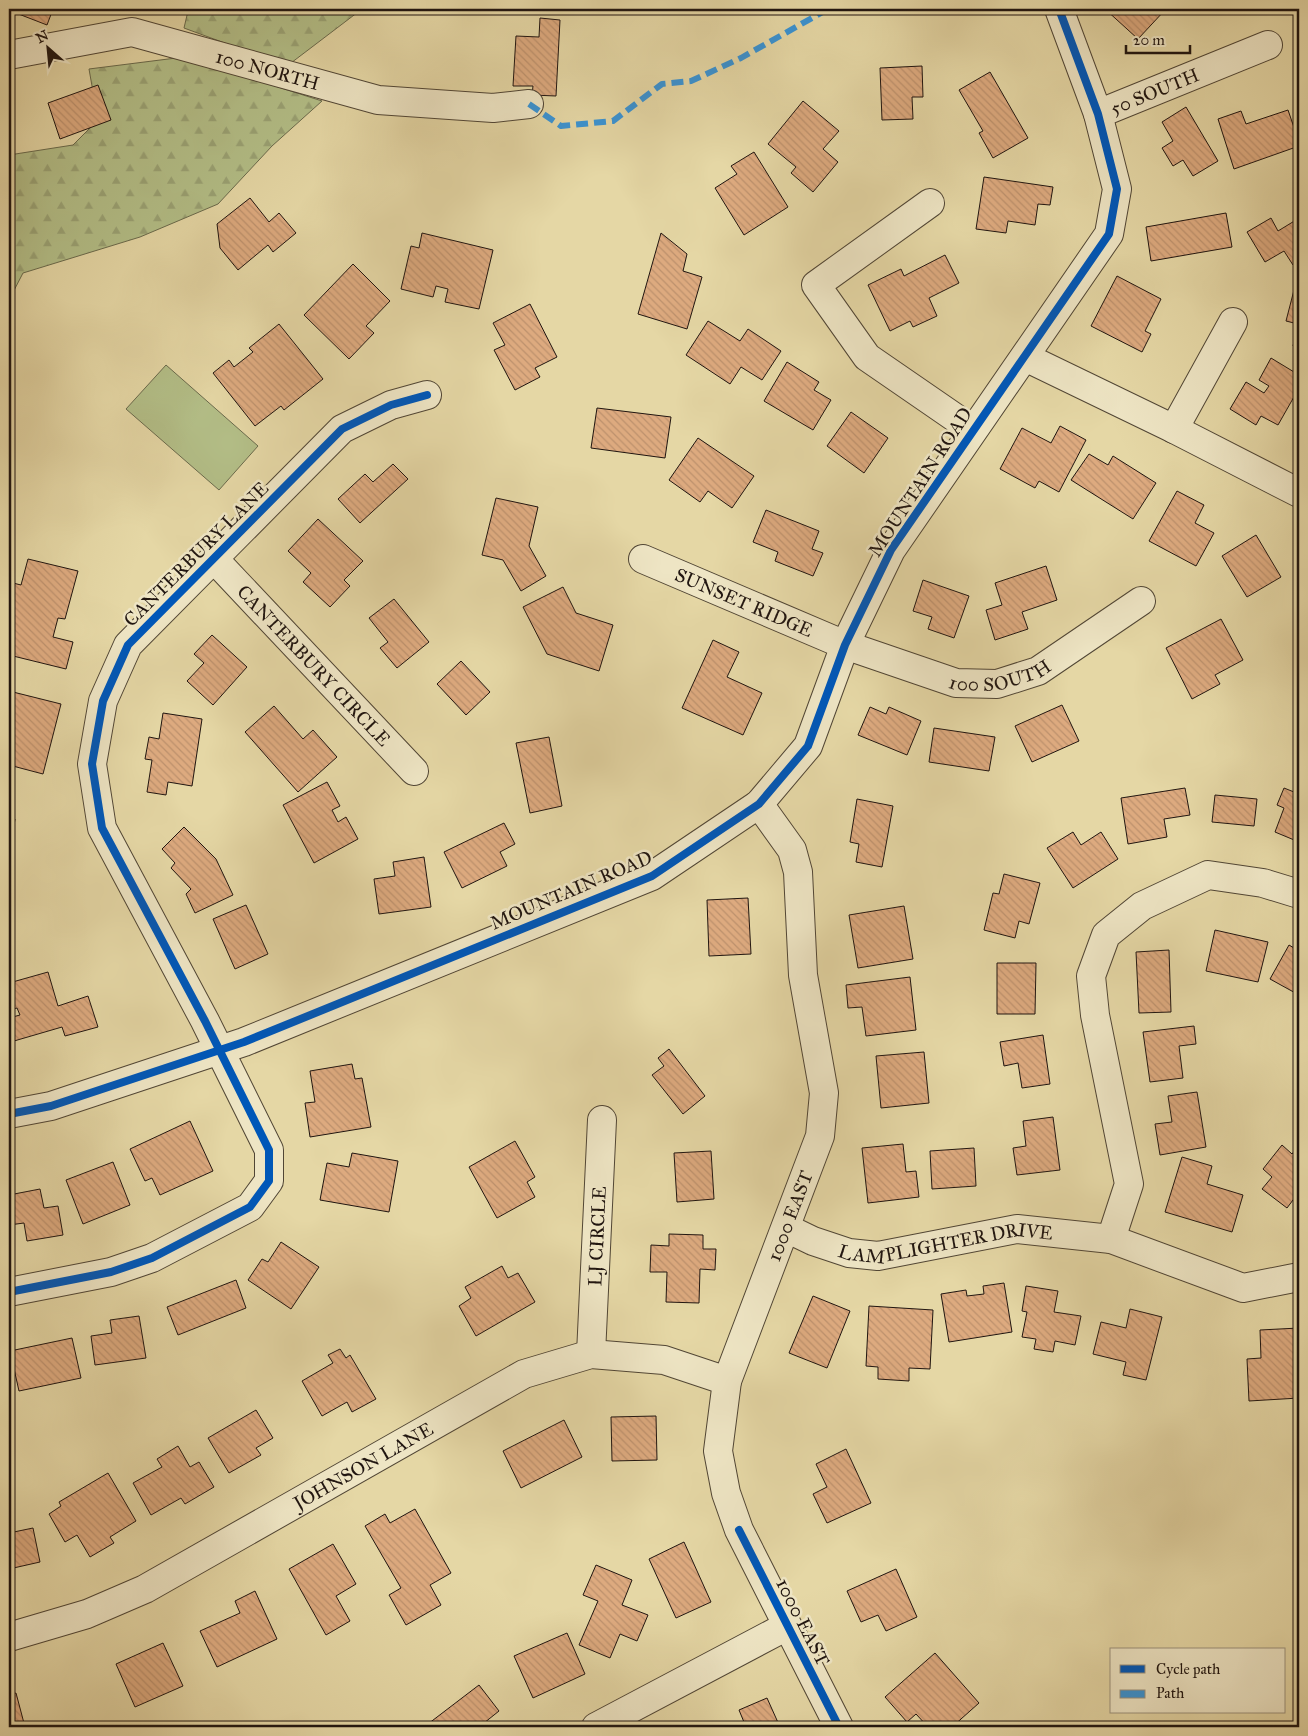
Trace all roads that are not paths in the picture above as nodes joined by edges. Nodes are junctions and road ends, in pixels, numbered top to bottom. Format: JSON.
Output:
{"nodes":[{"id":1,"x":1059,"y":9,"type":"edge"},
{"id":2,"x":1268,"y":44,"type":"dead end"},
{"id":3,"x":9,"y":55,"type":"edge"},
{"id":4,"x":529,"y":104,"type":"dead end"},
{"id":5,"x":1098,"y":114,"type":"junction"},
{"id":6,"x":930,"y":203,"type":"dead end"},
{"id":7,"x":1233,"y":322,"type":"dead end"},
{"id":8,"x":1025,"y":357,"type":"junction"},
{"id":9,"x":427,"y":395,"type":"dead end"},
{"id":10,"x":1174,"y":429,"type":"junction"},
{"id":11,"x":973,"y":430,"type":"junction"},
{"id":12,"x":1299,"y":493,"type":"edge"},
{"id":13,"x":214,"y":559,"type":"junction"},
{"id":14,"x":643,"y":559,"type":"dead end"},
{"id":15,"x":1141,"y":601,"type":"dead end"},
{"id":16,"x":845,"y":645,"type":"junction"},
{"id":17,"x":414,"y":771,"type":"dead end"},
{"id":18,"x":759,"y":804,"type":"junction"},
{"id":19,"x":1299,"y":894,"type":"edge"},
{"id":20,"x":219,"y":1050,"type":"junction"},
{"id":21,"x":9,"y":1114,"type":"edge"},
{"id":22,"x":602,"y":1120,"type":"dead end"},
{"id":23,"x":786,"y":1228,"type":"junction"},
{"id":24,"x":1111,"y":1239,"type":"junction"},
{"id":25,"x":1299,"y":1277,"type":"edge"},
{"id":26,"x":9,"y":1292,"type":"edge"},
{"id":27,"x":592,"y":1354,"type":"junction"},
{"id":28,"x":727,"y":1381,"type":"junction"},
{"id":29,"x":787,"y":1626,"type":"junction"},
{"id":30,"x":9,"y":1637,"type":"edge"},
{"id":31,"x":596,"y":1727,"type":"edge"},
{"id":32,"x":839,"y":1727,"type":"edge"}],
"edges":[{"from":1,"to":5,"type":"street","name":"MOUNTAIN ROAD"},
{"from":2,"to":5,"type":"street","name":"50 SOUTH"},
{"from":3,"to":4,"type":"street","name":"100 NORTH"},
{"from":5,"to":8,"type":"street","name":"MOUNTAIN ROAD"},
{"from":6,"to":11,"type":"street"},
{"from":7,"to":10,"type":"street"},
{"from":8,"to":10,"type":"street"},
{"from":8,"to":11,"type":"street","name":"MOUNTAIN ROAD"},
{"from":9,"to":13,"type":"street","name":"CANTERBURY LANE"},
{"from":10,"to":12,"type":"street"},
{"from":11,"to":16,"type":"street","name":"MOUNTAIN ROAD"},
{"from":13,"to":17,"type":"street","name":"CANTERBURY CIRCLE"},
{"from":13,"to":20,"type":"street","name":"CANTERBURY LANE"},
{"from":14,"to":16,"type":"street","name":"SUNSET RIDGE"},
{"from":15,"to":16,"type":"street","name":"100 SOUTH"},
{"from":16,"to":18,"type":"street","name":"MOUNTAIN ROAD"},
{"from":18,"to":20,"type":"street","name":"MOUNTAIN ROAD"},
{"from":18,"to":23,"type":"street","name":"1000 EAST"},
{"from":19,"to":24,"type":"street"},
{"from":20,"to":21,"type":"street","name":"MOUNTAIN ROAD"},
{"from":20,"to":26,"type":"street","name":"CANTERBURY LANE"},
{"from":22,"to":27,"type":"street","name":"LJ CIRCLE"},
{"from":23,"to":24,"type":"street","name":"LAMPLIGHTER DRIVE"},
{"from":23,"to":28,"type":"street","name":"1000 EAST"},
{"from":24,"to":25,"type":"street","name":"LAMPLIGHTER DRIVE"},
{"from":27,"to":28,"type":"street","name":"JOHNSON LANE"},
{"from":27,"to":30,"type":"street","name":"JOHNSON LANE"},
{"from":28,"to":29,"type":"street","name":"1000 EAST"},
{"from":29,"to":31,"type":"street"},
{"from":29,"to":32,"type":"street","name":"1000 EAST"}]}
